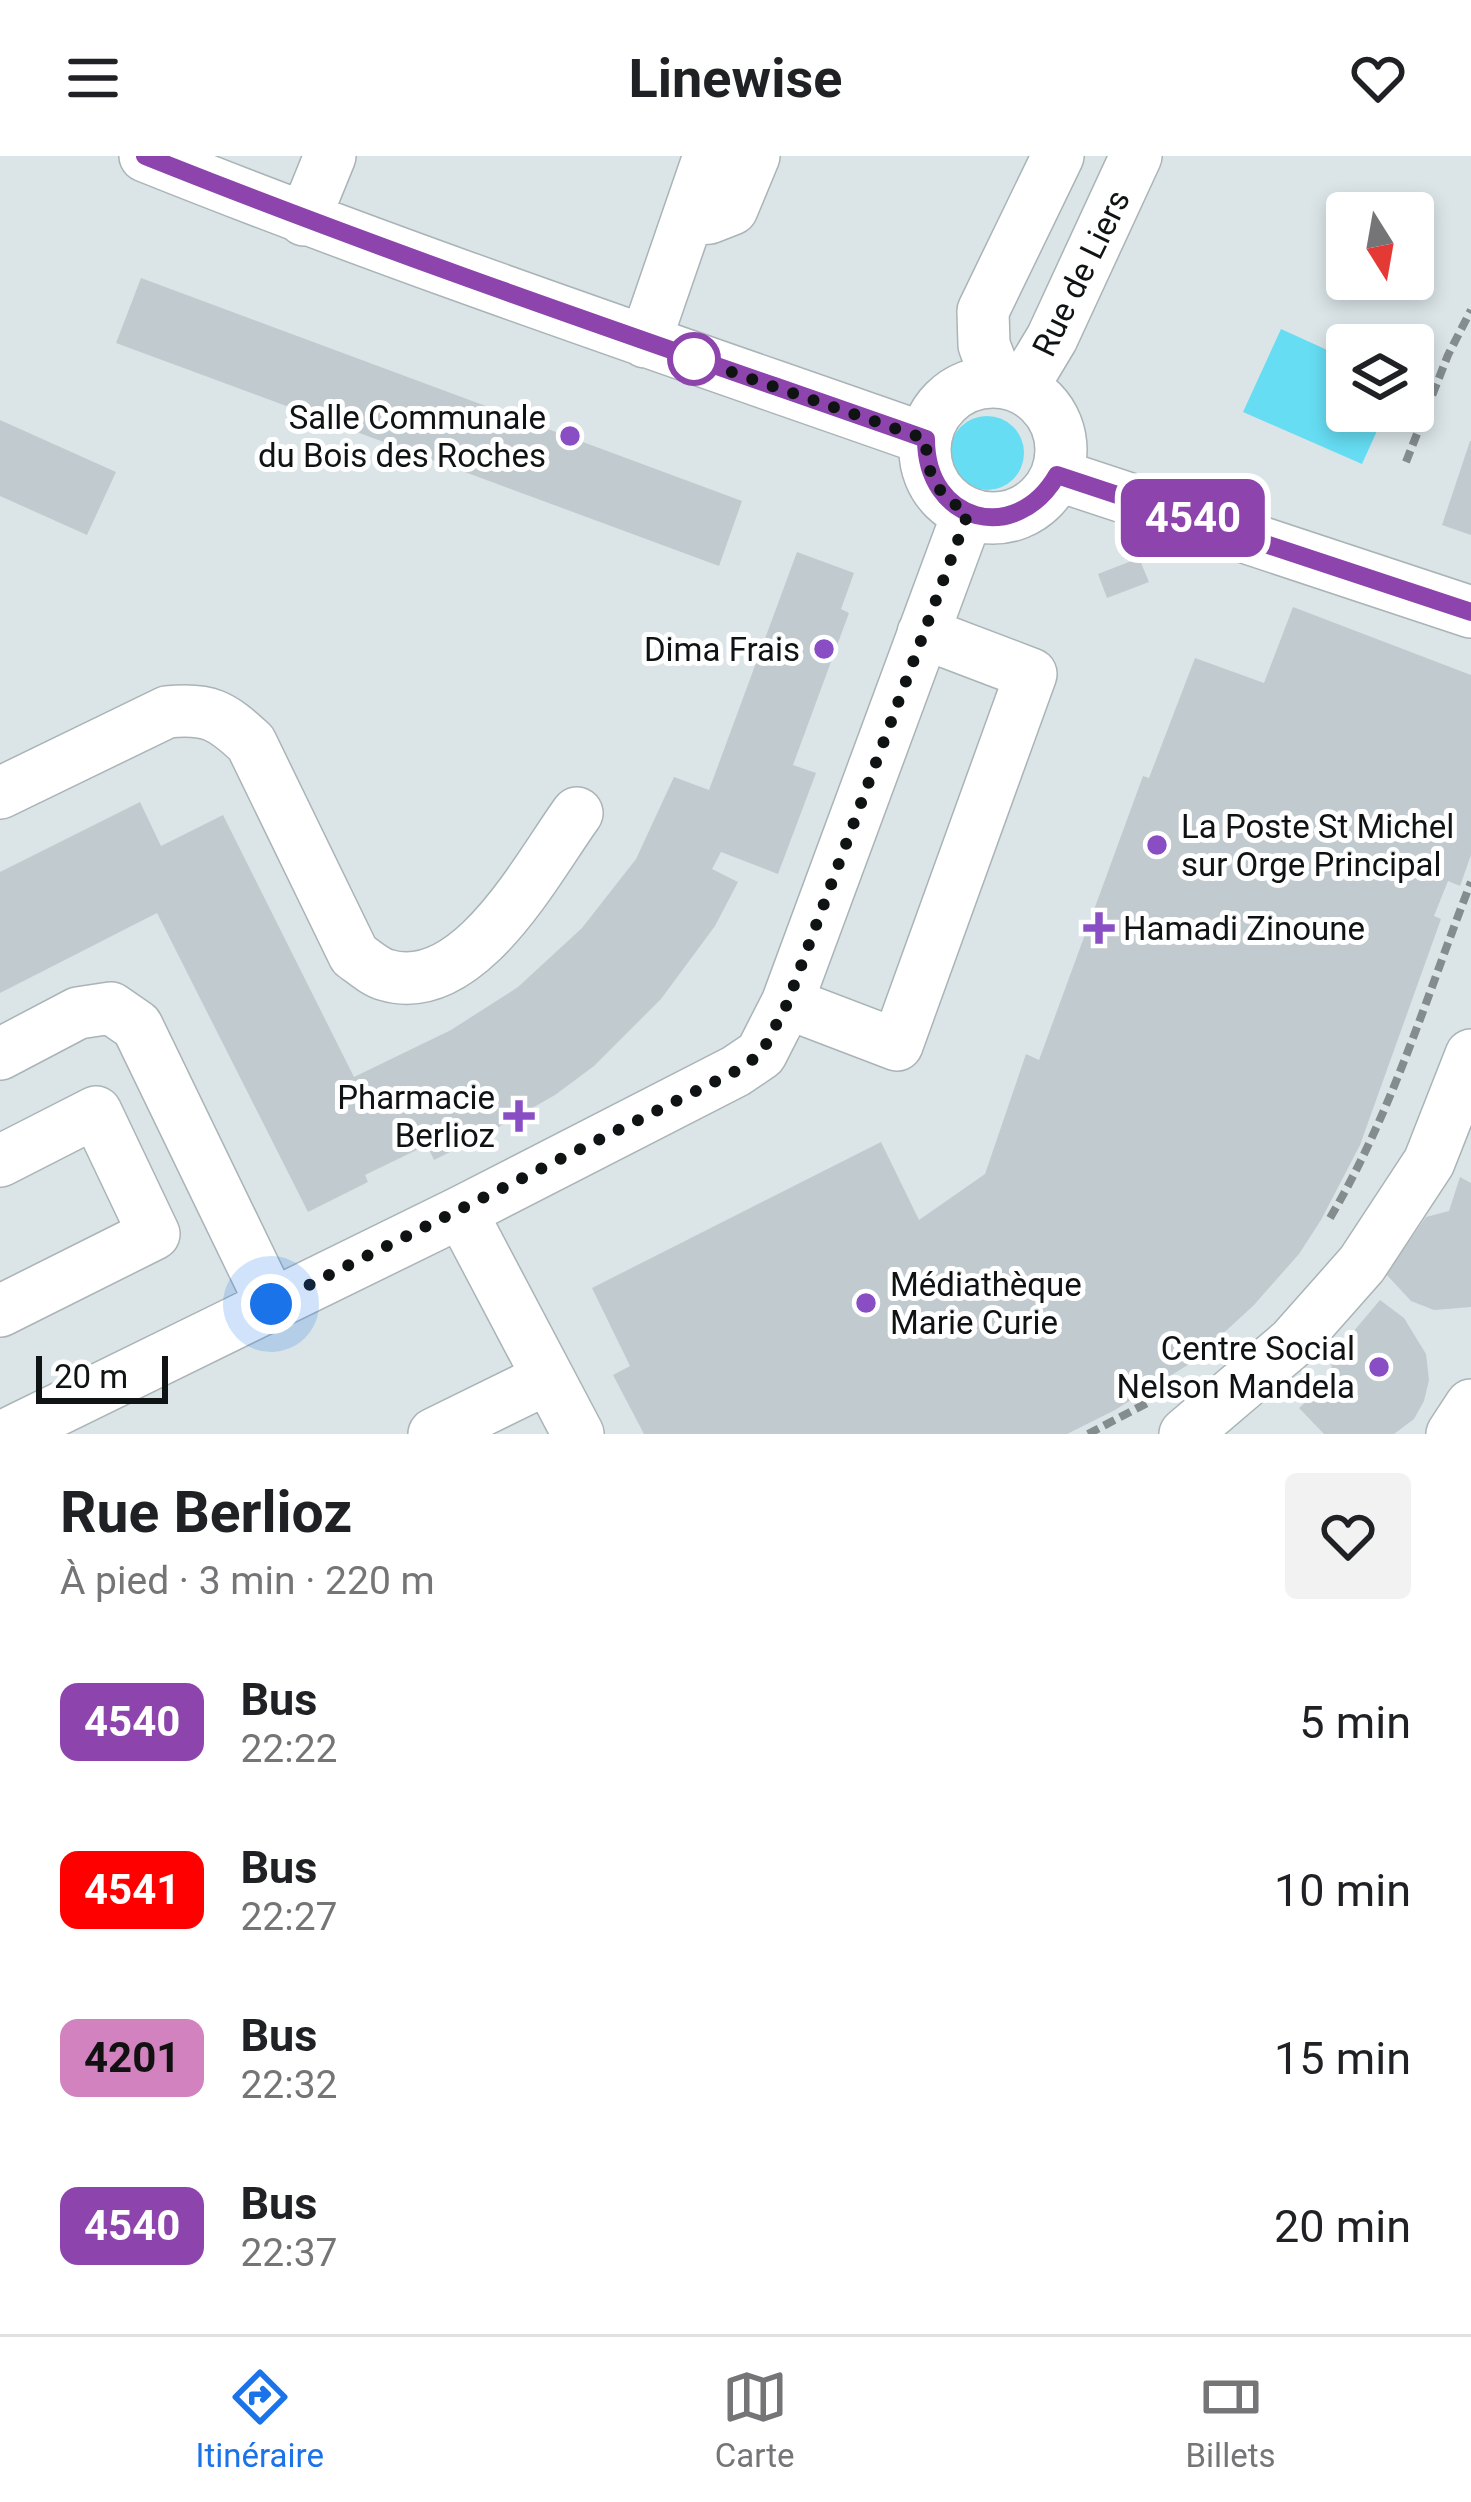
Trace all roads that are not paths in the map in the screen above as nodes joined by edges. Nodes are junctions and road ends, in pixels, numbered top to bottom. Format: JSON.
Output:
{"nodes":[{"id":1,"x":145,"y":156,"type":"edge"},
{"id":2,"x":331,"y":156,"type":"edge"},
{"id":3,"x":709,"y":156,"type":"edge"},
{"id":4,"x":754,"y":156,"type":"edge"},
{"id":5,"x":1058,"y":156,"type":"edge"},
{"id":6,"x":1136,"y":156,"type":"edge"},
{"id":7,"x":304,"y":220,"type":"junction"},
{"id":8,"x":687,"y":220,"type":"junction"},
{"id":9,"x":644,"y":342,"type":"junction"},
{"id":10,"x":1010,"y":385,"type":"junction"},
{"id":11,"x":926,"y":439,"type":"junction"},
{"id":12,"x":1057,"y":475,"type":"junction"},
{"id":13,"x":968,"y":513,"type":"junction"},
{"id":14,"x":1471,"y":612,"type":"edge"},
{"id":15,"x":922,"y":633,"type":"junction"},
{"id":16,"x":0,"y":793,"type":"edge"},
{"id":17,"x":577,"y":813,"type":"dead end"},
{"id":18,"x":787,"y":1004,"type":"junction"},
{"id":19,"x":0,"y":1054,"type":"edge"},
{"id":20,"x":1471,"y":1055,"type":"edge"},
{"id":21,"x":0,"y":1162,"type":"edge"},
{"id":22,"x":461,"y":1212,"type":"junction"},
{"id":23,"x":271,"y":1304,"type":"junction"},
{"id":24,"x":0,"y":1311,"type":"edge"},
{"id":25,"x":548,"y":1378,"type":"junction"},
{"id":26,"x":1471,"y":1405,"type":"edge"},
{"id":27,"x":1172,"y":1414,"type":"edge"},
{"id":28,"x":30,"y":1429,"type":"edge"},
{"id":29,"x":434,"y":1434,"type":"edge"},
{"id":30,"x":578,"y":1434,"type":"edge"},
{"id":31,"x":1452,"y":1434,"type":"edge"}],
"edges":[{"from":1,"to":7,"type":"street"},
{"from":2,"to":7,"type":"street"},
{"from":3,"to":8,"type":"street"},
{"from":4,"to":8,"type":"street"},
{"from":5,"to":10,"type":"street"},
{"from":6,"to":10,"type":"street","name":"Rue de Liers"},
{"from":7,"to":9,"type":"street"},
{"from":8,"to":9,"type":"street"},
{"from":9,"to":11,"type":"street"},
{"from":10,"to":11,"type":"street"},
{"from":10,"to":12,"type":"street"},
{"from":11,"to":13,"type":"street"},
{"from":12,"to":13,"type":"street"},
{"from":12,"to":14,"type":"street"},
{"from":13,"to":15,"type":"street"},
{"from":15,"to":18,"type":"street"},
{"from":15,"to":18,"type":"street"},
{"from":16,"to":17,"type":"street"},
{"from":18,"to":22,"type":"street"},
{"from":19,"to":23,"type":"street"},
{"from":20,"to":27,"type":"street"},
{"from":21,"to":24,"type":"street"},
{"from":22,"to":23,"type":"street"},
{"from":22,"to":25,"type":"street"},
{"from":23,"to":28,"type":"street"},
{"from":25,"to":29,"type":"street"},
{"from":25,"to":30,"type":"street"},
{"from":26,"to":31,"type":"street"}]}
